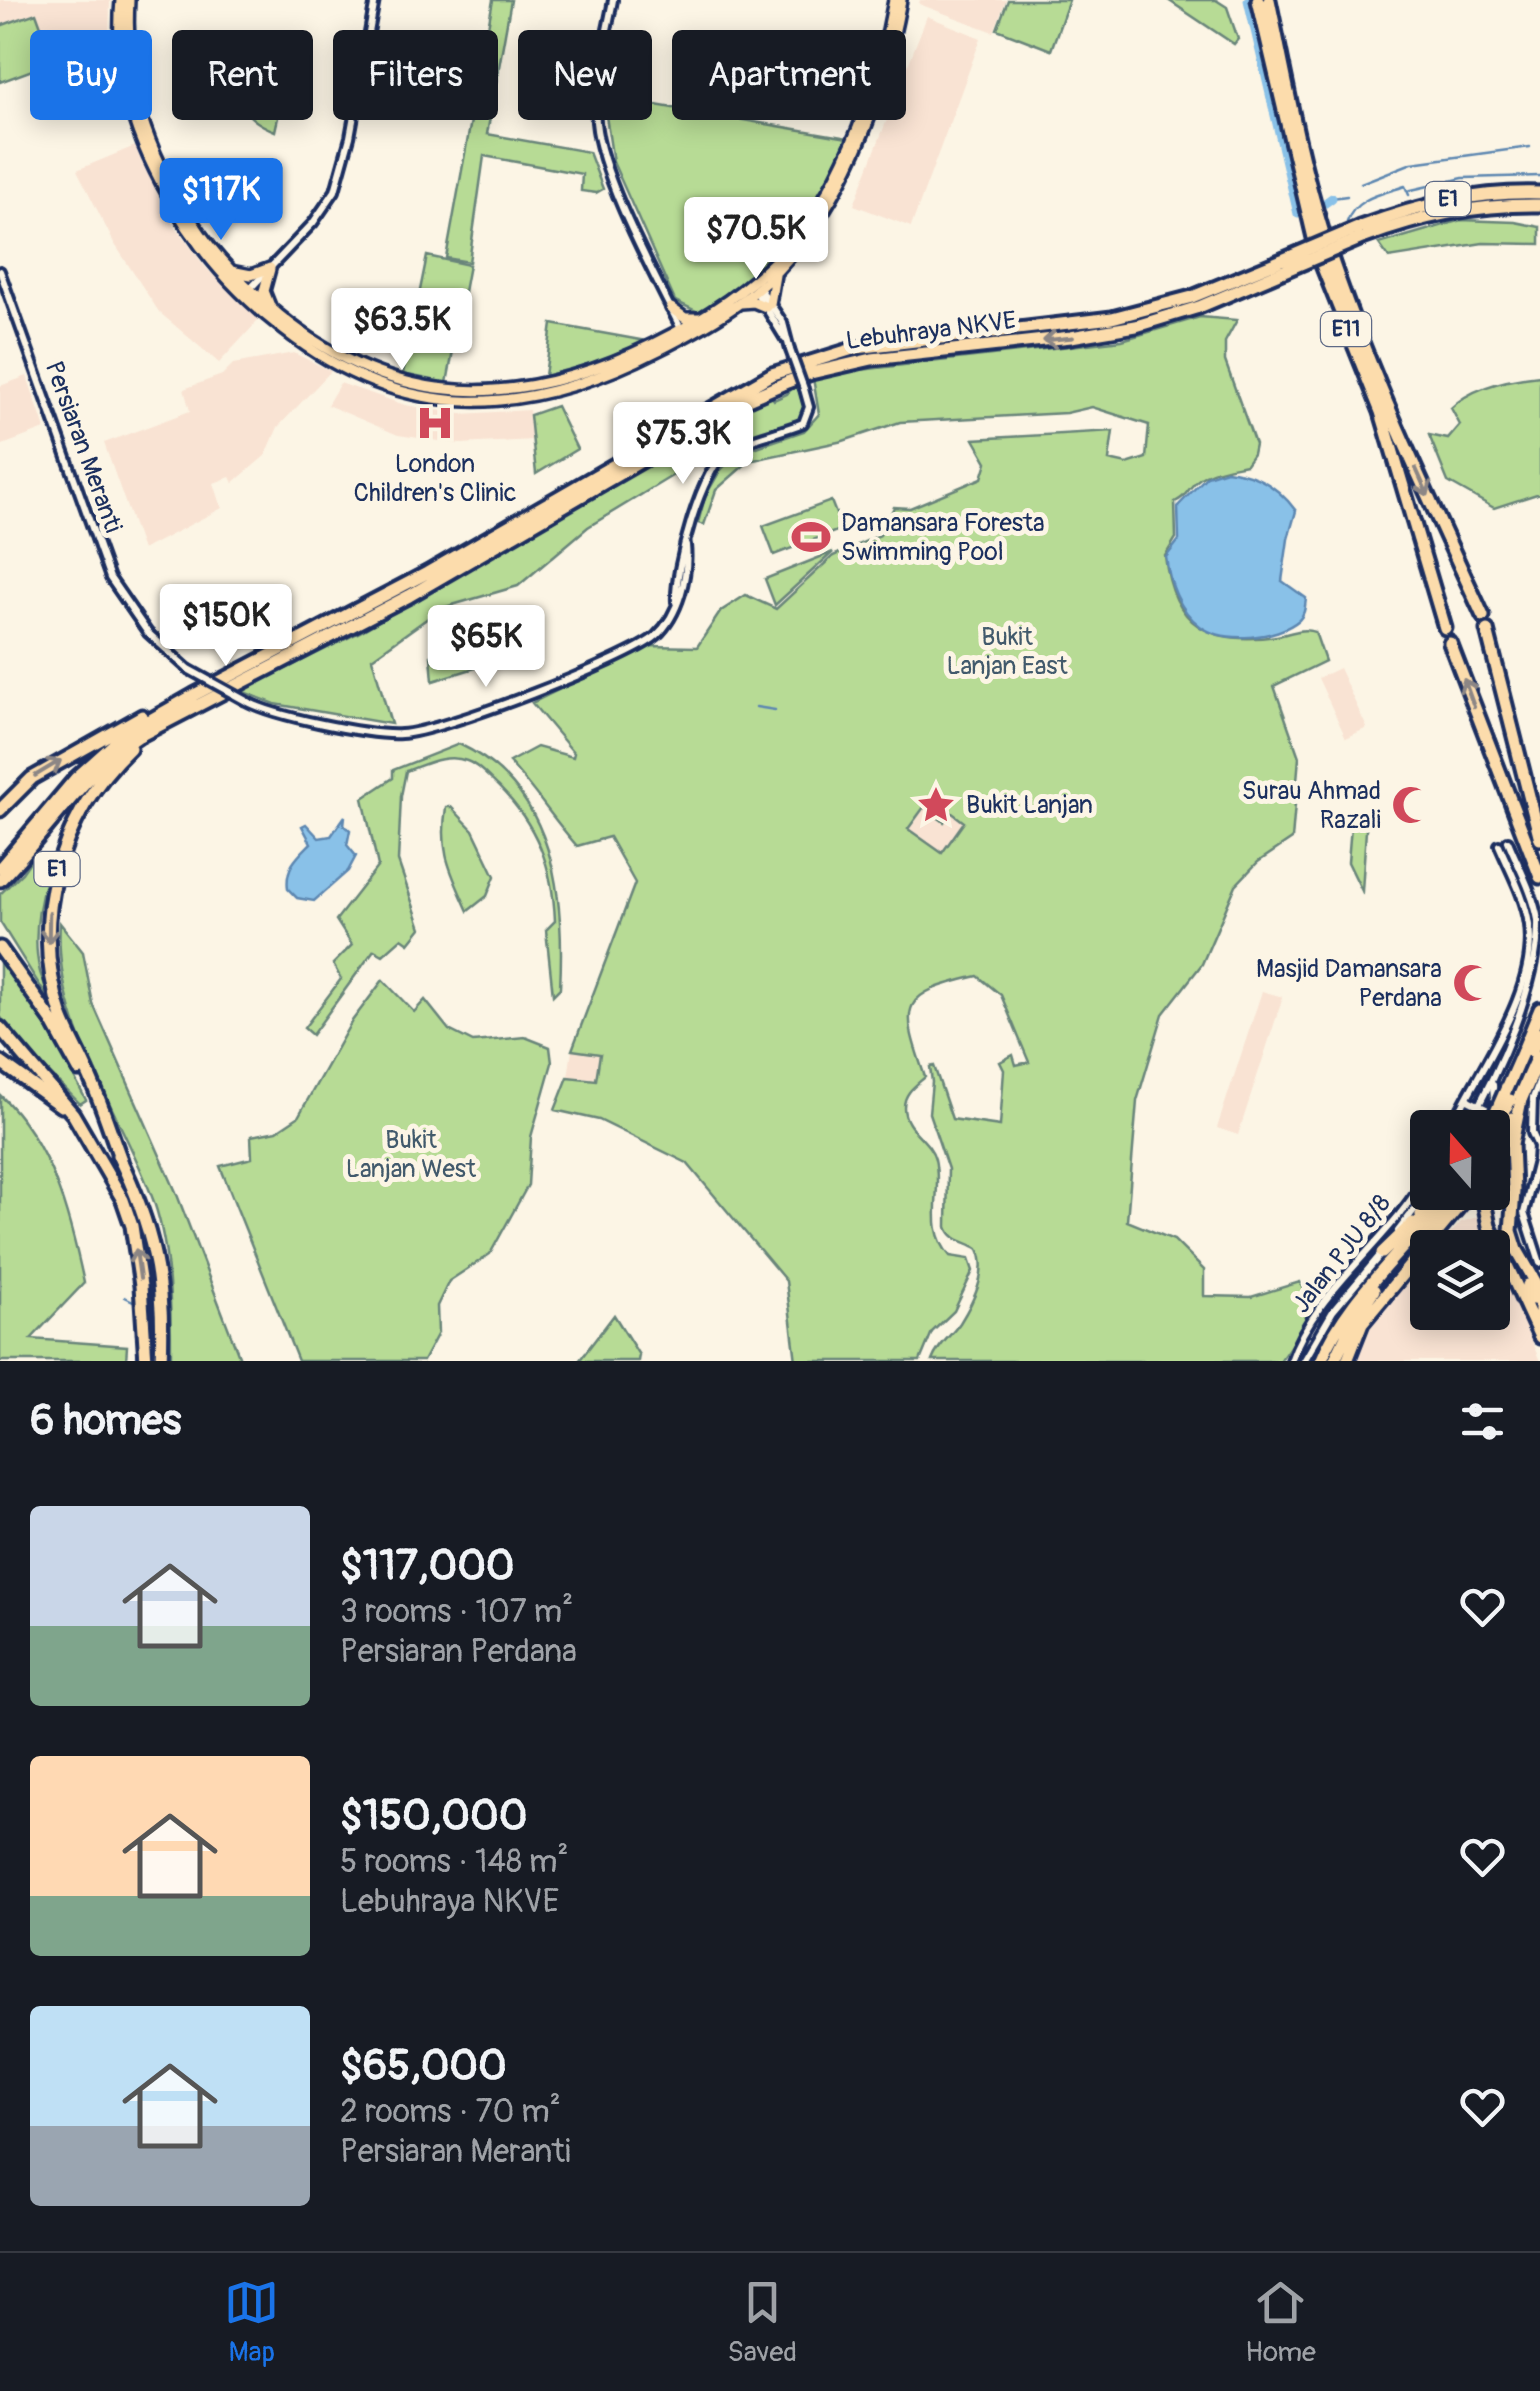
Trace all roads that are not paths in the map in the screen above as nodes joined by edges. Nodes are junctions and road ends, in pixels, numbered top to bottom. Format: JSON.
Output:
{"nodes":[{"id":1,"x":120,"y":0,"type":"edge"},
{"id":2,"x":129,"y":0,"type":"edge"},
{"id":3,"x":375,"y":0,"type":"edge"},
{"id":4,"x":613,"y":0,"type":"edge"},
{"id":5,"x":899,"y":0,"type":"edge"},
{"id":6,"x":1258,"y":0,"type":"edge"},
{"id":7,"x":1268,"y":0,"type":"edge"},
{"id":8,"x":1540,"y":194,"type":"edge"},
{"id":9,"x":1540,"y":205,"type":"edge"},
{"id":10,"x":1361,"y":233,"type":"junction"},
{"id":11,"x":1283,"y":266,"type":"junction"},
{"id":12,"x":270,"y":268,"type":"junction"},
{"id":13,"x":0,"y":271,"type":"edge"},
{"id":14,"x":776,"y":272,"type":"junction"},
{"id":15,"x":226,"y":274,"type":"junction"},
{"id":16,"x":755,"y":286,"type":"junction"},
{"id":17,"x":250,"y":290,"type":"junction"},
{"id":18,"x":735,"y":305,"type":"junction"},
{"id":19,"x":768,"y":306,"type":"junction"},
{"id":20,"x":670,"y":308,"type":"junction"},
{"id":21,"x":268,"y":311,"type":"junction"},
{"id":22,"x":705,"y":316,"type":"junction"},
{"id":23,"x":681,"y":330,"type":"junction"},
{"id":24,"x":696,"y":330,"type":"junction"},
{"id":25,"x":658,"y":342,"type":"junction"},
{"id":26,"x":672,"y":344,"type":"junction"},
{"id":27,"x":466,"y":397,"type":"junction"},
{"id":28,"x":686,"y":545,"type":"junction"},
{"id":29,"x":680,"y":564,"type":"junction"},
{"id":30,"x":682,"y":579,"type":"junction"},
{"id":31,"x":676,"y":590,"type":"junction"},
{"id":32,"x":676,"y":603,"type":"junction"},
{"id":33,"x":1483,"y":616,"type":"dead end"},
{"id":34,"x":1446,"y":628,"type":"dead end"},
{"id":35,"x":1487,"y":630,"type":"dead end"},
{"id":36,"x":1450,"y":642,"type":"dead end"},
{"id":37,"x":170,"y":708,"type":"junction"},
{"id":38,"x":157,"y":727,"type":"junction"},
{"id":39,"x":2,"y":808,"type":"edge"},
{"id":40,"x":1540,"y":839,"type":"edge"},
{"id":41,"x":1508,"y":840,"type":"dead end"},
{"id":42,"x":1499,"y":845,"type":"dead end"},
{"id":43,"x":0,"y":868,"type":"edge"},
{"id":44,"x":1539,"y":876,"type":"edge"},
{"id":45,"x":0,"y":880,"type":"edge"},
{"id":46,"x":0,"y":948,"type":"edge"},
{"id":47,"x":1540,"y":1009,"type":"edge"},
{"id":48,"x":0,"y":1028,"type":"edge"},
{"id":49,"x":1540,"y":1033,"type":"edge"},
{"id":50,"x":1540,"y":1056,"type":"edge"},
{"id":51,"x":0,"y":1062,"type":"edge"},
{"id":52,"x":1495,"y":1076,"type":"junction"},
{"id":53,"x":1540,"y":1080,"type":"edge"},
{"id":54,"x":1466,"y":1099,"type":"junction"},
{"id":55,"x":1516,"y":1100,"type":"junction"},
{"id":56,"x":1479,"y":1105,"type":"junction"},
{"id":57,"x":1460,"y":1110,"type":"edge"},
{"id":58,"x":1476,"y":1110,"type":"edge"},
{"id":59,"x":1490,"y":1110,"type":"edge"},
{"id":60,"x":1497,"y":1110,"type":"edge"},
{"id":61,"x":1506,"y":1110,"type":"edge"},
{"id":62,"x":1510,"y":1112,"type":"edge"},
{"id":63,"x":1510,"y":1112,"type":"edge"},
{"id":64,"x":73,"y":1114,"type":"junction"},
{"id":65,"x":1520,"y":1125,"type":"dead end"},
{"id":66,"x":1532,"y":1134,"type":"junction"},
{"id":67,"x":121,"y":1160,"type":"junction"},
{"id":68,"x":1510,"y":1164,"type":"edge"},
{"id":69,"x":1410,"y":1198,"type":"edge"},
{"id":70,"x":1419,"y":1210,"type":"edge"},
{"id":71,"x":1444,"y":1210,"type":"edge"},
{"id":72,"x":1459,"y":1210,"type":"edge"},
{"id":73,"x":1486,"y":1210,"type":"edge"},
{"id":74,"x":1510,"y":1220,"type":"junction"},
{"id":75,"x":1429,"y":1228,"type":"junction"},
{"id":76,"x":1386,"y":1257,"type":"junction"},
{"id":77,"x":1540,"y":1263,"type":"edge"},
{"id":78,"x":1537,"y":1292,"type":"edge"},
{"id":79,"x":1540,"y":1314,"type":"edge"},
{"id":80,"x":1540,"y":1324,"type":"edge"},
{"id":81,"x":1540,"y":1337,"type":"edge"},
{"id":82,"x":146,"y":1361,"type":"edge"},
{"id":83,"x":161,"y":1361,"type":"edge"},
{"id":84,"x":1291,"y":1361,"type":"edge"},
{"id":85,"x":1304,"y":1361,"type":"edge"},
{"id":86,"x":1321,"y":1361,"type":"edge"},
{"id":87,"x":1334,"y":1361,"type":"edge"},
{"id":88,"x":1347,"y":1361,"type":"edge"}],
"edges":[{"from":1,"to":15,"type":"main road"},
{"from":2,"to":15,"type":"main road"},
{"from":3,"to":12,"type":"street"},
{"from":4,"to":20,"type":"street"},
{"from":5,"to":14,"type":"main road"},
{"from":5,"to":16,"type":"main road"},
{"from":6,"to":34,"type":"highway","number":"E11"},
{"from":7,"to":33,"type":"highway","number":"E11","one_way":true},
{"from":8,"to":10,"type":"highway","name":"Lebuhraya NKVE","number":"E1"},
{"from":9,"to":10,"type":"highway","name":"Lebuhraya NKVE","number":"E1"},
{"from":10,"to":11,"type":"highway","name":"Lebuhraya NKVE","number":"E1","bridge":true},
{"from":11,"to":37,"type":"highway","name":"Lebuhraya NKVE","number":"E1"},
{"from":11,"to":38,"type":"highway","name":"Lebuhraya NKVE","number":"E1","one_way":true},
{"from":12,"to":15,"type":"main road"},
{"from":12,"to":17,"type":"street"},
{"from":12,"to":21,"type":"main road"},
{"from":13,"to":32,"type":"street","name":"Persiaran Meranti","bridge":true},
{"from":14,"to":16,"type":"main road"},
{"from":14,"to":19,"type":"main road"},
{"from":15,"to":17,"type":"main road"},
{"from":15,"to":21,"type":"main road"},
{"from":16,"to":18,"type":"main road"},
{"from":16,"to":19,"type":"street"},
{"from":16,"to":22,"type":"main road"},
{"from":17,"to":21,"type":"main road"},
{"from":18,"to":19,"type":"main road"},
{"from":18,"to":24,"type":"main road"},
{"from":19,"to":28,"type":"street","bridge":true},
{"from":20,"to":22,"type":"main road"},
{"from":20,"to":23,"type":"street"},
{"from":20,"to":25,"type":"main road"},
{"from":21,"to":27,"type":"main road"},
{"from":22,"to":23,"type":"main road"},
{"from":23,"to":24,"type":"street"},
{"from":23,"to":25,"type":"main road"},
{"from":23,"to":26,"type":"street"},
{"from":24,"to":26,"type":"main road"},
{"from":25,"to":27,"type":"main road"},
{"from":26,"to":27,"type":"main road"},
{"from":28,"to":29,"type":"street"},
{"from":28,"to":30,"type":"street"},
{"from":29,"to":30,"type":"street"},
{"from":29,"to":31,"type":"street"},
{"from":30,"to":31,"type":"street"},
{"from":30,"to":32,"type":"street"},
{"from":31,"to":32,"type":"street"},
{"from":35,"to":40,"type":"highway"},
{"from":44,"to":36,"type":"highway","one_way":true},
{"from":39,"to":37,"type":"highway","number":"E1","one_way":true},
{"from":37,"to":43,"type":"highway"},
{"from":38,"to":45,"type":"highway"},
{"from":38,"to":67,"type":"highway","number":"E1","one_way":true},
{"from":41,"to":52,"type":"street"},
{"from":42,"to":54,"type":"street"},
{"from":46,"to":67,"type":"highway"},
{"from":47,"to":61,"type":"highway","bridge":true},
{"from":48,"to":64,"type":"highway"},
{"from":49,"to":55,"type":"highway"},
{"from":50,"to":55,"type":"highway"},
{"from":51,"to":64,"type":"highway"},
{"from":52,"to":56,"type":"street"},
{"from":52,"to":60,"type":"street"},
{"from":53,"to":66,"type":"street"},
{"from":54,"to":56,"type":"street"},
{"from":54,"to":57,"type":"street"},
{"from":55,"to":62,"type":"highway","bridge":true},
{"from":55,"to":63,"type":"highway","bridge":true},
{"from":56,"to":58,"type":"street"},
{"from":56,"to":59,"type":"street"},
{"from":82,"to":64,"type":"highway","one_way":true},
{"from":65,"to":66,"type":"street"},
{"from":66,"to":77,"type":"street"},
{"from":67,"to":83,"type":"highway","number":"E1"},
{"from":68,"to":74,"type":"highway"},
{"from":69,"to":84,"type":"street","name":"Jalan PJU 8/8"},
{"from":70,"to":76,"type":"street","name":"Jalan PJU 8/8"},
{"from":71,"to":75,"type":"highway"},
{"from":72,"to":88,"type":"highway"},
{"from":73,"to":81,"type":"highway"},
{"from":74,"to":78,"type":"highway"},
{"from":74,"to":80,"type":"highway"},
{"from":75,"to":76,"type":"highway"},
{"from":75,"to":87,"type":"highway"},
{"from":76,"to":85,"type":"street","name":"Jalan PJU 8/8"},
{"from":76,"to":86,"type":"highway"},
{"from":78,"to":79,"type":"highway"}]}
